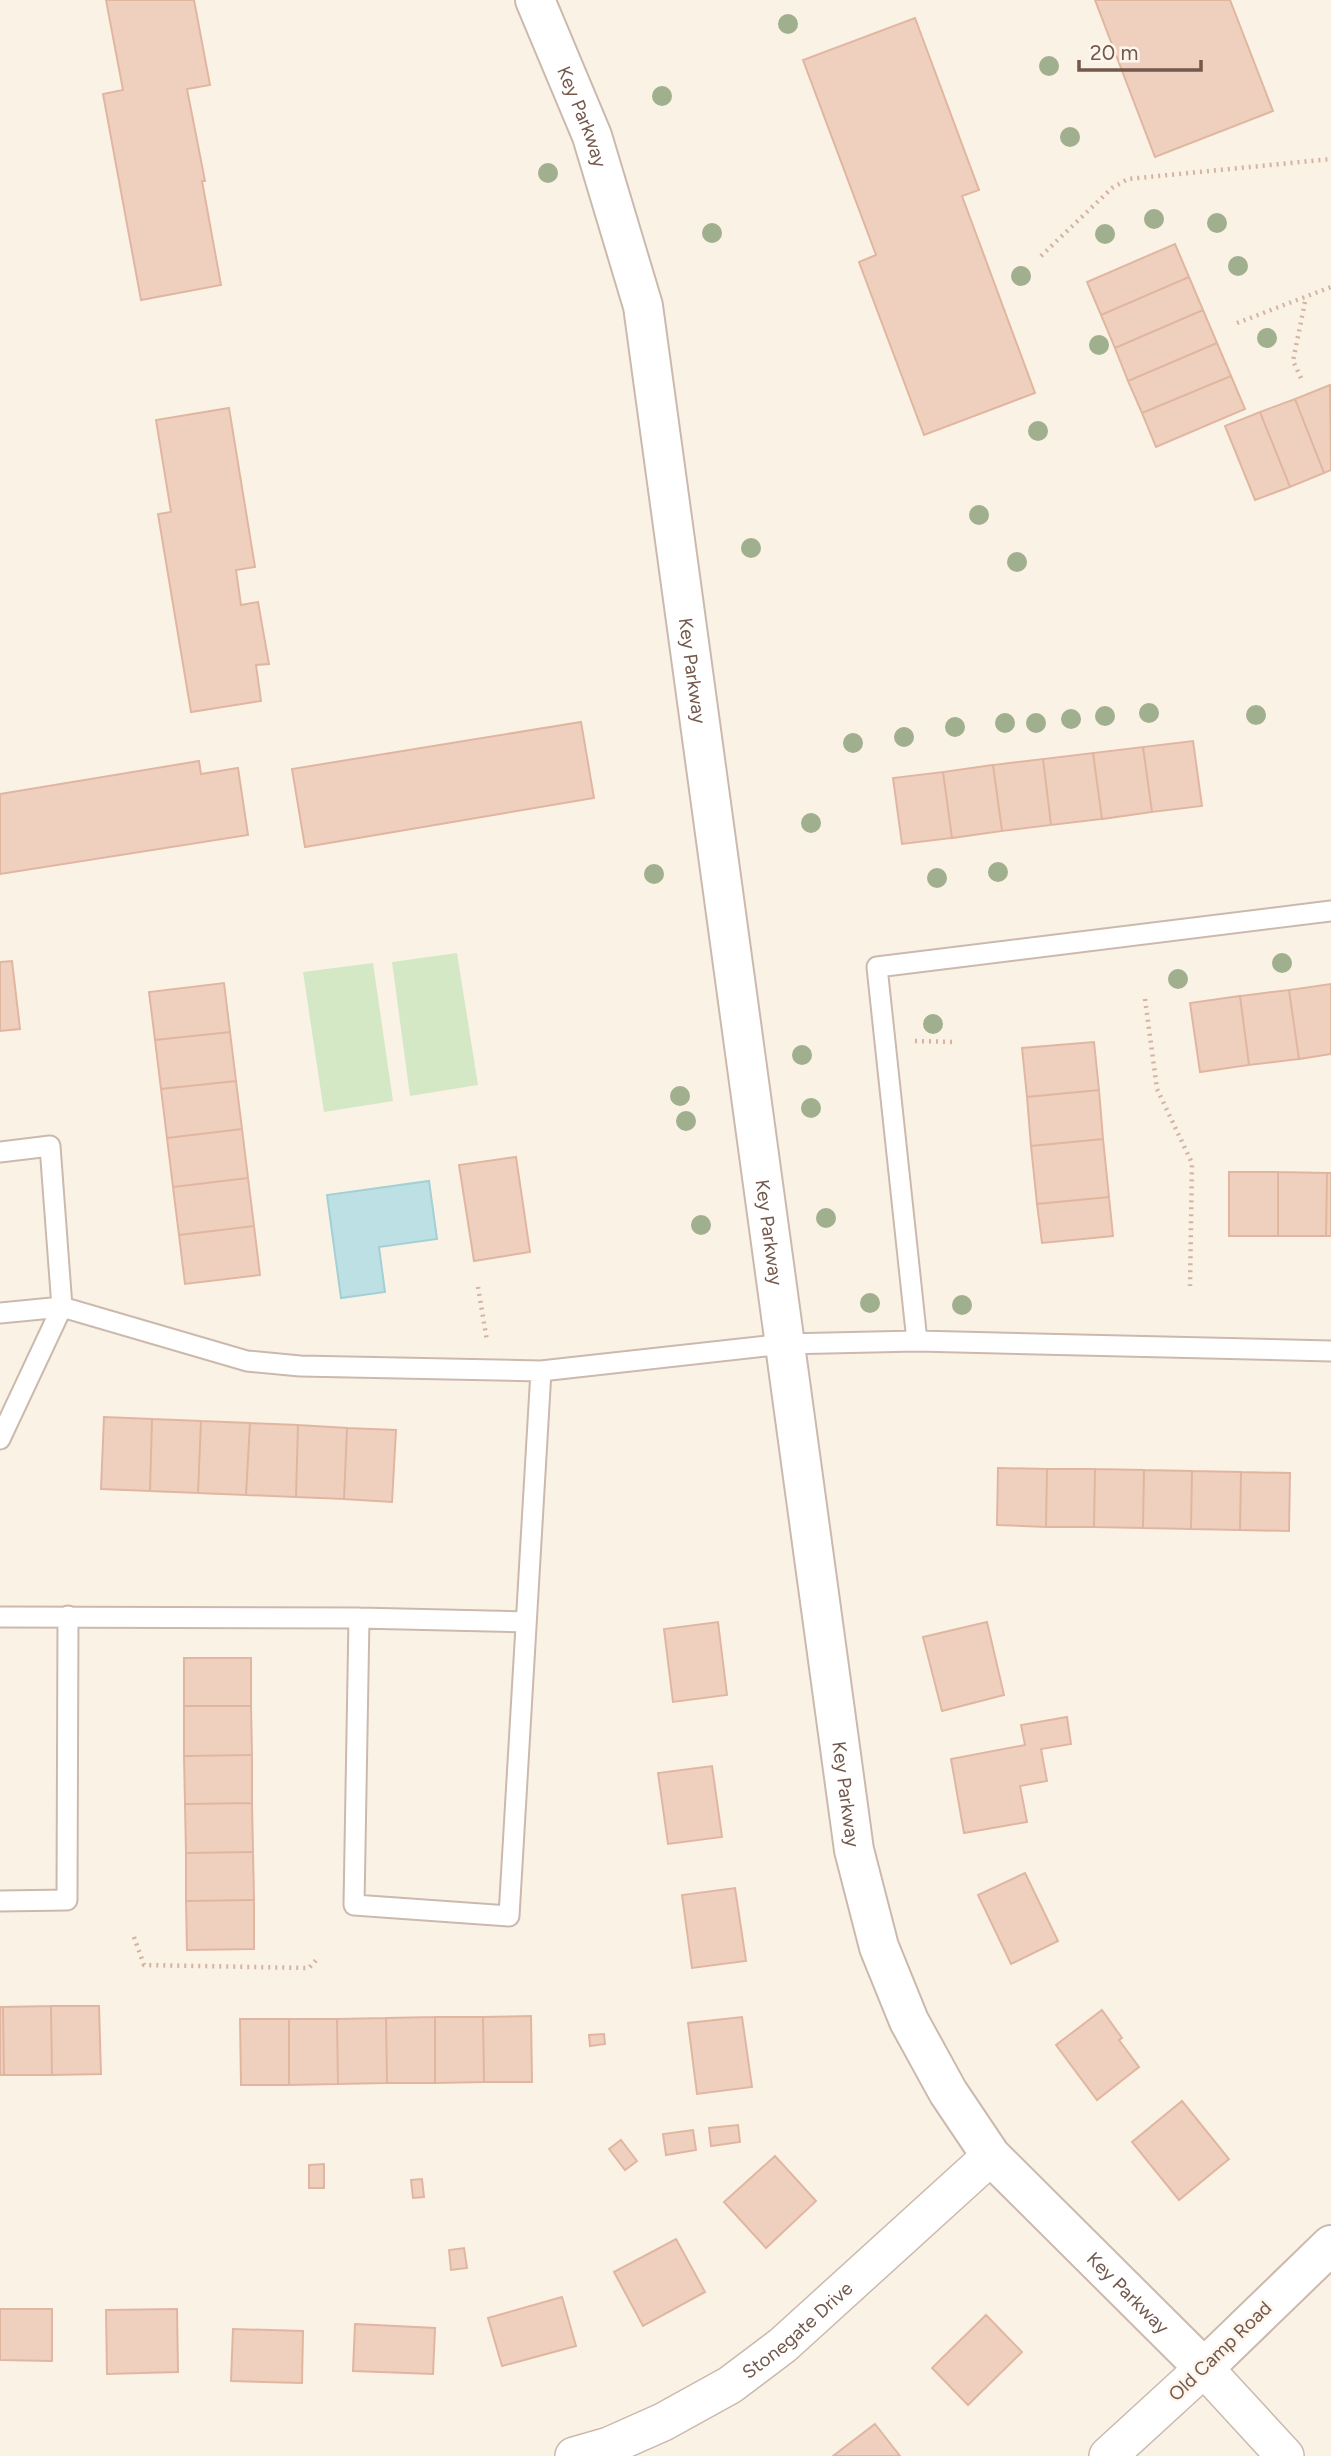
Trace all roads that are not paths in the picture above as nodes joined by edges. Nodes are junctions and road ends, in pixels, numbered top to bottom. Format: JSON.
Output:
{"nodes":[{"id":1,"x":535,"y":0,"type":"edge"},
{"id":2,"x":1331,"y":911,"type":"edge"},
{"id":3,"x":0,"y":1152,"type":"edge"},
{"id":4,"x":62,"y":1307,"type":"junction"},
{"id":5,"x":0,"y":1313,"type":"edge"},
{"id":6,"x":917,"y":1341,"type":"junction"},
{"id":7,"x":784,"y":1344,"type":"junction"},
{"id":8,"x":1331,"y":1351,"type":"edge"},
{"id":9,"x":541,"y":1371,"type":"junction"},
{"id":10,"x":0,"y":1439,"type":"edge"},
{"id":11,"x":68,"y":1616,"type":"junction"},
{"id":12,"x":0,"y":1617,"type":"edge"},
{"id":13,"x":359,"y":1618,"type":"junction"},
{"id":14,"x":526,"y":1622,"type":"junction"},
{"id":15,"x":0,"y":1901,"type":"edge"},
{"id":16,"x":991,"y":2156,"type":"junction"},
{"id":17,"x":1331,"y":2245,"type":"edge"},
{"id":18,"x":1204,"y":2368,"type":"junction"},
{"id":19,"x":574,"y":2456,"type":"edge"},
{"id":20,"x":1108,"y":2456,"type":"edge"},
{"id":21,"x":1285,"y":2456,"type":"edge"}],
"edges":[{"from":1,"to":7,"type":"street","name":"Key Parkway"},
{"from":2,"to":6,"type":"lane"},
{"from":3,"to":4,"type":"lane"},
{"from":4,"to":5,"type":"lane"},
{"from":4,"to":9,"type":"lane"},
{"from":4,"to":10,"type":"lane"},
{"from":6,"to":7,"type":"lane"},
{"from":6,"to":8,"type":"lane"},
{"from":7,"to":9,"type":"lane"},
{"from":7,"to":16,"type":"street","name":"Key Parkway"},
{"from":9,"to":14,"type":"lane"},
{"from":11,"to":12,"type":"lane"},
{"from":11,"to":13,"type":"lane"},
{"from":11,"to":15,"type":"lane"},
{"from":13,"to":14,"type":"lane"},
{"from":13,"to":14,"type":"lane"},
{"from":16,"to":18,"type":"street","name":"Key Parkway"},
{"from":16,"to":19,"type":"street","name":"Stonegate Drive"},
{"from":17,"to":18,"type":"street","name":"Old Camp Road"},
{"from":18,"to":20,"type":"street","name":"Old Camp Road"},
{"from":18,"to":21,"type":"street"}]}
